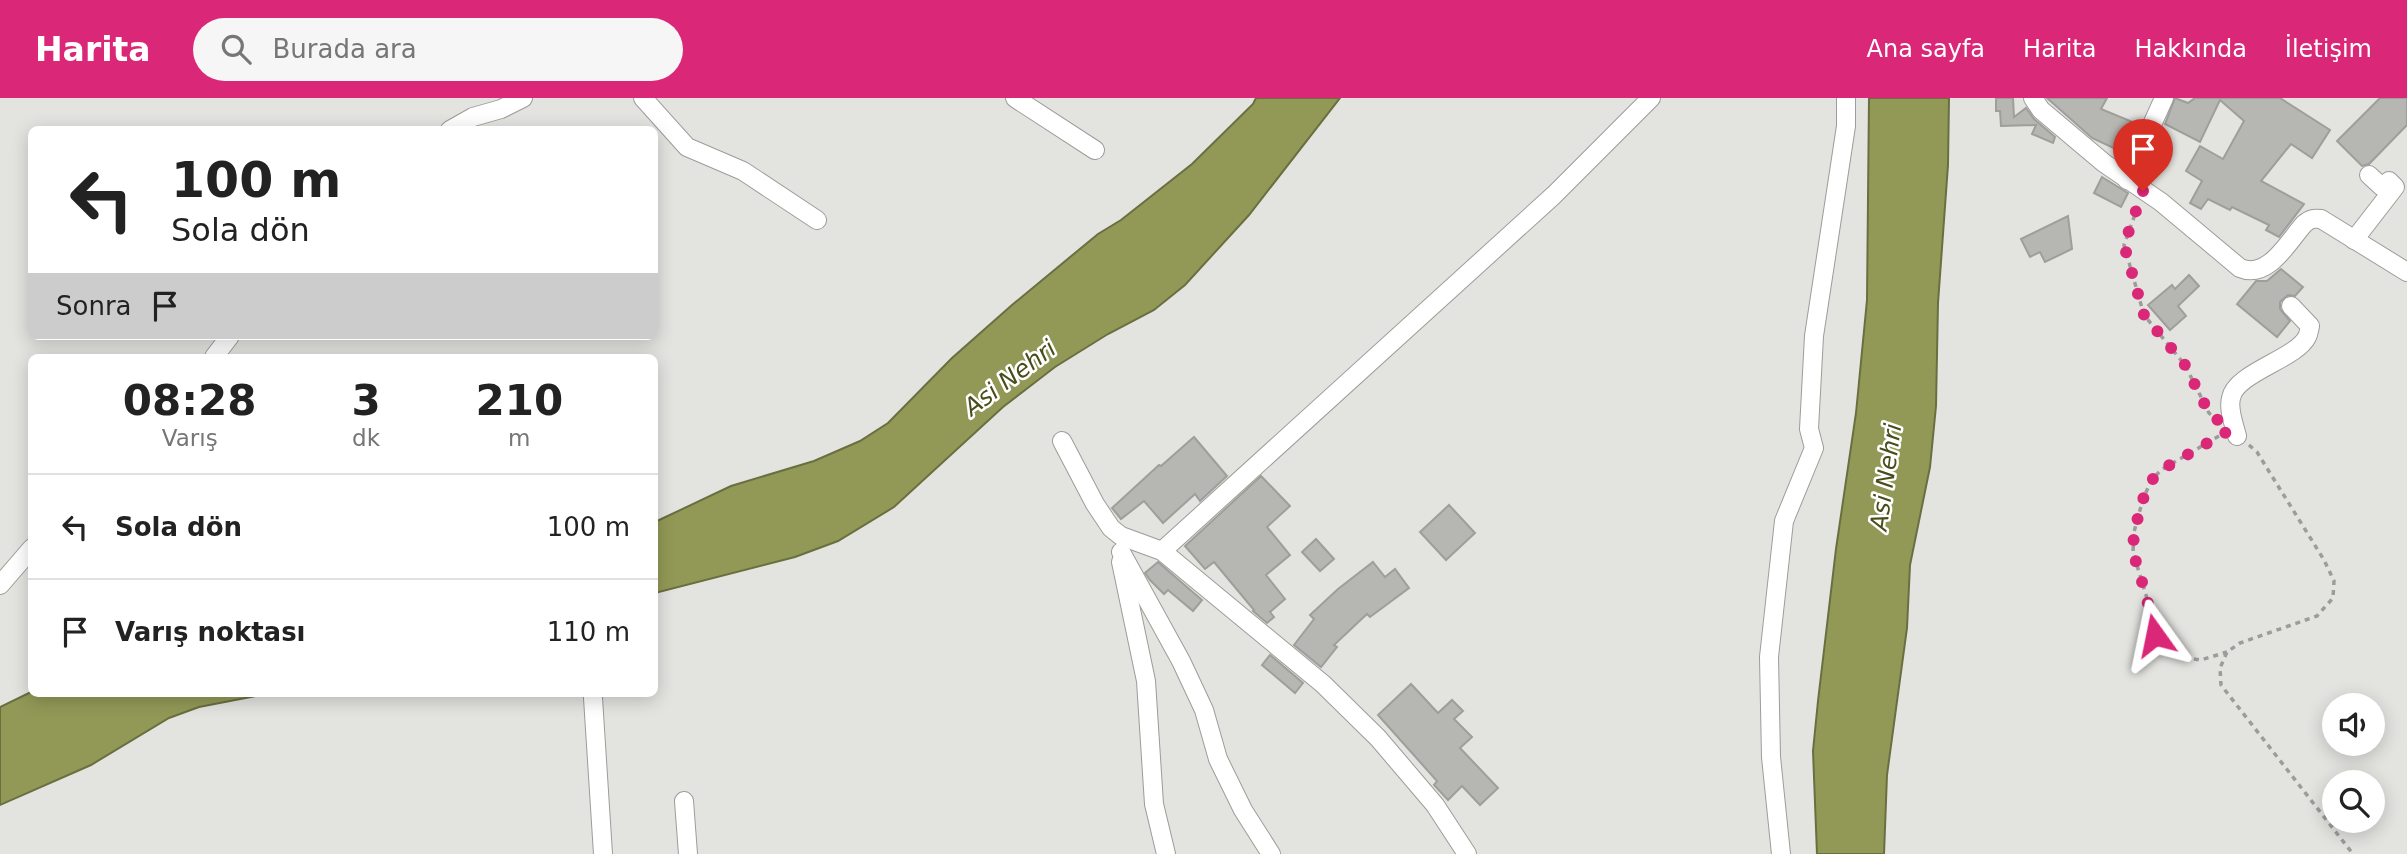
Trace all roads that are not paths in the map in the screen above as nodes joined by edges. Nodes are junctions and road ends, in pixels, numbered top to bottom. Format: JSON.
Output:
{"nodes":[{"id":1,"x":523,"y":98,"type":"edge"},
{"id":2,"x":643,"y":98,"type":"edge"},
{"id":3,"x":1015,"y":98,"type":"edge"},
{"id":4,"x":1651,"y":98,"type":"edge"},
{"id":5,"x":1846,"y":98,"type":"edge"},
{"id":6,"x":2033,"y":98,"type":"edge"},
{"id":7,"x":2164,"y":98,"type":"edge"},
{"id":8,"x":457,"y":126,"type":"edge"},
{"id":9,"x":1095,"y":150,"type":"dead end"},
{"id":10,"x":2370,"y":175,"type":"dead end"},
{"id":11,"x":2127,"y":180,"type":"junction"},
{"id":12,"x":817,"y":220,"type":"dead end"},
{"id":13,"x":2354,"y":240,"type":"junction"},
{"id":14,"x":2407,"y":272,"type":"edge"},
{"id":15,"x":2291,"y":306,"type":"dead end"},
{"id":16,"x":227,"y":340,"type":"edge"},
{"id":17,"x":216,"y":354,"type":"edge"},
{"id":18,"x":2234,"y":433,"type":"road end"},
{"id":19,"x":1062,"y":441,"type":"dead end"},
{"id":20,"x":1128,"y":546,"type":"junction"},
{"id":21,"x":1162,"y":551,"type":"junction"},
{"id":22,"x":28,"y":553,"type":"edge"},
{"id":23,"x":0,"y":586,"type":"edge"},
{"id":24,"x":593,"y":698,"type":"dead end"},
{"id":25,"x":684,"y":801,"type":"dead end"},
{"id":26,"x":603,"y":854,"type":"edge"},
{"id":27,"x":688,"y":854,"type":"edge"},
{"id":28,"x":1166,"y":854,"type":"edge"},
{"id":29,"x":1271,"y":854,"type":"edge"},
{"id":30,"x":1467,"y":854,"type":"edge"},
{"id":31,"x":1781,"y":854,"type":"edge"}],
"edges":[{"from":1,"to":8,"type":"street"},
{"from":2,"to":12,"type":"street"},
{"from":3,"to":9,"type":"street"},
{"from":4,"to":21,"type":"street"},
{"from":5,"to":31,"type":"street"},
{"from":6,"to":11,"type":"street"},
{"from":7,"to":11,"type":"street"},
{"from":10,"to":13,"type":"street"},
{"from":11,"to":13,"type":"street"},
{"from":13,"to":14,"type":"street"},
{"from":15,"to":18,"type":"street"},
{"from":16,"to":17,"type":"street"},
{"from":19,"to":20,"type":"street"},
{"from":20,"to":21,"type":"street"},
{"from":20,"to":28,"type":"street"},
{"from":20,"to":29,"type":"street"},
{"from":21,"to":30,"type":"street"},
{"from":22,"to":23,"type":"street"},
{"from":24,"to":26,"type":"street"},
{"from":25,"to":27,"type":"street"}]}
